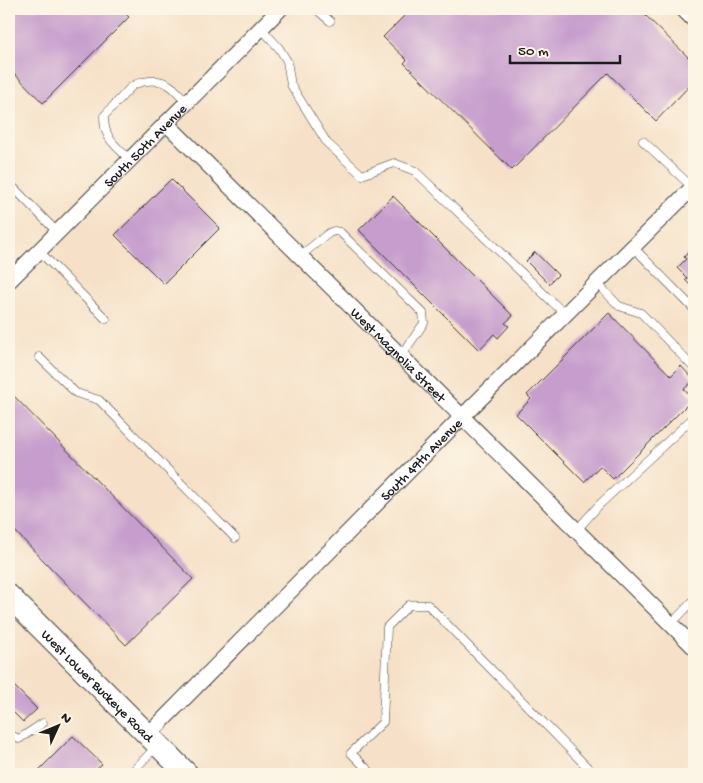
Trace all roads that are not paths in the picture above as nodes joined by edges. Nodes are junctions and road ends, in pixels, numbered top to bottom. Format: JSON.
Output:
{"nodes":[{"id":1,"x":280,"y":9,"type":"edge"},
{"id":2,"x":316,"y":9,"type":"edge"},
{"id":3,"x":684,"y":9,"type":"edge"},
{"id":4,"x":694,"y":20,"type":"edge"},
{"id":5,"x":330,"y":21,"type":"dead end"},
{"id":6,"x":261,"y":28,"type":"junction"},
{"id":7,"x":187,"y":102,"type":"junction"},
{"id":8,"x":166,"y":123,"type":"junction"},
{"id":9,"x":643,"y":141,"type":"dead end"},
{"id":10,"x":130,"y":160,"type":"junction"},
{"id":11,"x":9,"y":183,"type":"edge"},
{"id":12,"x":691,"y":191,"type":"edge"},
{"id":13,"x":57,"y":232,"type":"junction"},
{"id":14,"x":633,"y":247,"type":"junction"},
{"id":15,"x":39,"y":251,"type":"junction"},
{"id":16,"x":300,"y":256,"type":"junction"},
{"id":17,"x":9,"y":281,"type":"edge"},
{"id":18,"x":597,"y":283,"type":"junction"},
{"id":19,"x":694,"y":309,"type":"edge"},
{"id":20,"x":565,"y":314,"type":"junction"},
{"id":21,"x":106,"y":319,"type":"dead end"},
{"id":22,"x":401,"y":356,"type":"junction"},
{"id":23,"x":39,"y":357,"type":"dead end"},
{"id":24,"x":694,"y":368,"type":"edge"},
{"id":25,"x":462,"y":417,"type":"junction"},
{"id":26,"x":694,"y":417,"type":"edge"},
{"id":27,"x":576,"y":531,"type":"junction"},
{"id":28,"x":235,"y":538,"type":"dead end"},
{"id":29,"x":9,"y":596,"type":"edge"},
{"id":30,"x":694,"y":600,"type":"edge"},
{"id":31,"x":671,"y":624,"type":"junction"},
{"id":32,"x":694,"y":647,"type":"edge"},
{"id":33,"x":43,"y":723,"type":"dead end"},
{"id":34,"x":9,"y":734,"type":"edge"},
{"id":35,"x":153,"y":740,"type":"junction"},
{"id":36,"x":130,"y":774,"type":"edge"},
{"id":37,"x":186,"y":774,"type":"edge"},
{"id":38,"x":372,"y":774,"type":"edge"},
{"id":39,"x":594,"y":774,"type":"edge"}],
"edges":[{"from":1,"to":6,"type":"street","name":"South 50th Avenue"},
{"from":2,"to":5,"type":"lane"},
{"from":3,"to":4,"type":"street"},
{"from":6,"to":7,"type":"street","name":"South 50th Avenue"},
{"from":6,"to":20,"type":"lane"},
{"from":7,"to":8,"type":"street","name":"South 50th Avenue"},
{"from":7,"to":10,"type":"lane"},
{"from":8,"to":10,"type":"street","name":"South 50th Avenue"},
{"from":8,"to":16,"type":"street","name":"West Magnolia Street"},
{"from":9,"to":12,"type":"lane"},
{"from":10,"to":13,"type":"street","name":"South 50th Avenue"},
{"from":11,"to":13,"type":"lane"},
{"from":12,"to":14,"type":"street","name":"South 49th Avenue"},
{"from":13,"to":15,"type":"street","name":"South 50th Avenue"},
{"from":14,"to":18,"type":"street","name":"South 49th Avenue"},
{"from":14,"to":19,"type":"lane"},
{"from":15,"to":17,"type":"street","name":"South 50th Avenue"},
{"from":15,"to":21,"type":"lane"},
{"from":16,"to":22,"type":"street","name":"West Magnolia Street"},
{"from":16,"to":22,"type":"lane"},
{"from":18,"to":20,"type":"street","name":"South 49th Avenue"},
{"from":18,"to":24,"type":"lane"},
{"from":20,"to":25,"type":"street","name":"South 49th Avenue"},
{"from":22,"to":25,"type":"street","name":"West Magnolia Street"},
{"from":23,"to":28,"type":"lane"},
{"from":25,"to":27,"type":"street","name":"West Magnolia Street"},
{"from":25,"to":35,"type":"street","name":"South 49th Avenue"},
{"from":26,"to":27,"type":"lane"},
{"from":27,"to":31,"type":"street","name":"West Magnolia Street"},
{"from":29,"to":35,"type":"main road","name":"West Lower Buckeye Road"},
{"from":30,"to":31,"type":"lane"},
{"from":31,"to":32,"type":"street","name":"West Magnolia Street"},
{"from":33,"to":34,"type":"lane"},
{"from":35,"to":36,"type":"lane"},
{"from":35,"to":37,"type":"main road","name":"West Lower Buckeye Road"},
{"from":38,"to":39,"type":"lane"}]}
